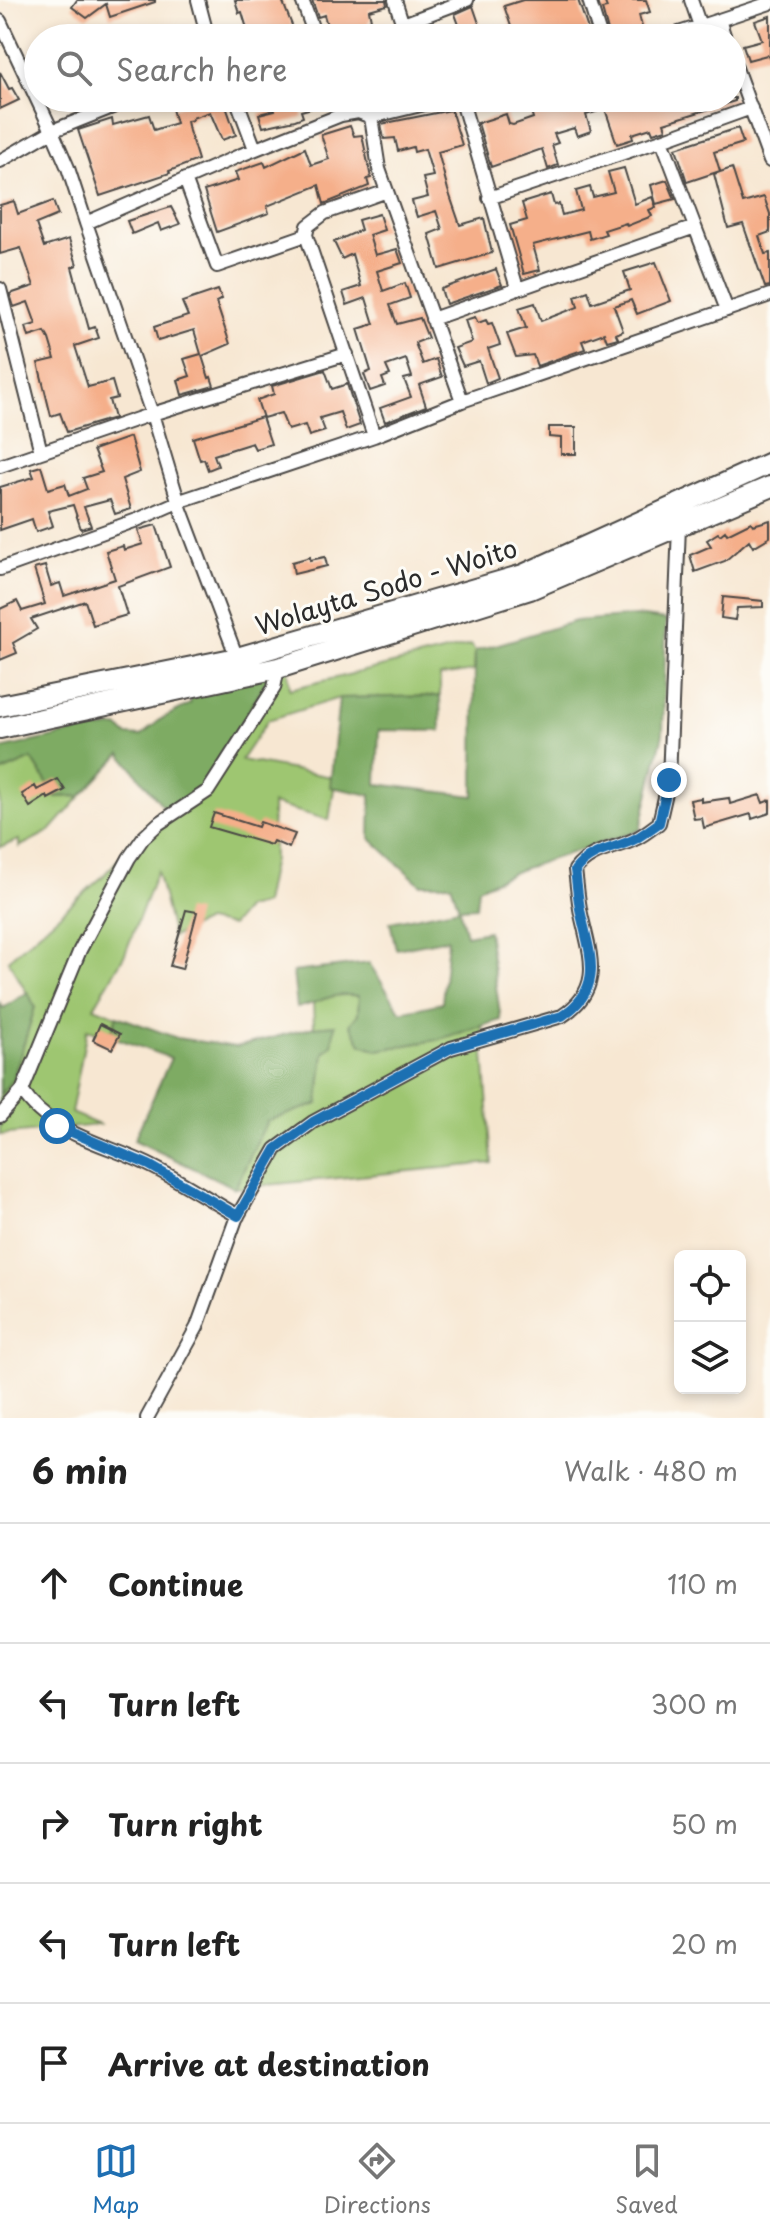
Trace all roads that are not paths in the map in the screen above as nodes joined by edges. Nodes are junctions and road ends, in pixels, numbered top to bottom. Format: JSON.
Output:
{"nodes":[{"id":1,"x":198,"y":0,"type":"edge"},
{"id":2,"x":302,"y":0,"type":"edge"},
{"id":3,"x":395,"y":0,"type":"edge"},
{"id":4,"x":467,"y":0,"type":"edge"},
{"id":5,"x":589,"y":0,"type":"edge"},
{"id":6,"x":691,"y":0,"type":"edge"},
{"id":7,"x":770,"y":3,"type":"edge"},
{"id":8,"x":719,"y":20,"type":"junction"},
{"id":9,"x":0,"y":21,"type":"edge"},
{"id":10,"x":204,"y":24,"type":"edge"},
{"id":11,"x":311,"y":24,"type":"edge"},
{"id":12,"x":403,"y":24,"type":"joint"},
{"id":13,"x":597,"y":24,"type":"edge"},
{"id":14,"x":699,"y":24,"type":"edge"},
{"id":15,"x":706,"y":24,"type":"edge"},
{"id":16,"x":720,"y":24,"type":"edge"},
{"id":17,"x":24,"y":72,"type":"edge"},
{"id":18,"x":746,"y":95,"type":"edge"},
{"id":19,"x":751,"y":108,"type":"junction"},
{"id":20,"x":746,"y":110,"type":"edge"},
{"id":21,"x":43,"y":112,"type":"edge"},
{"id":22,"x":100,"y":112,"type":"edge"},
{"id":23,"x":241,"y":112,"type":"edge"},
{"id":24,"x":340,"y":112,"type":"edge"},
{"id":25,"x":388,"y":112,"type":"edge"},
{"id":26,"x":465,"y":112,"type":"edge"},
{"id":27,"x":740,"y":112,"type":"edge"},
{"id":28,"x":341,"y":115,"type":"junction"},
{"id":29,"x":371,"y":117,"type":"junction"},
{"id":30,"x":52,"y":131,"type":"junction"},
{"id":31,"x":662,"y":140,"type":"junction"},
{"id":32,"x":255,"y":149,"type":"junction"},
{"id":33,"x":0,"y":161,"type":"edge"},
{"id":34,"x":770,"y":161,"type":"edge"},
{"id":35,"x":185,"y":179,"type":"junction"},
{"id":36,"x":387,"y":191,"type":"junction"},
{"id":37,"x":489,"y":198,"type":"junction"},
{"id":38,"x":86,"y":223,"type":"junction"},
{"id":39,"x":695,"y":227,"type":"junction"},
{"id":40,"x":306,"y":235,"type":"junction"},
{"id":41,"x":517,"y":288,"type":"junction"},
{"id":42,"x":0,"y":289,"type":"edge"},
{"id":43,"x":770,"y":295,"type":"edge"},
{"id":44,"x":727,"y":310,"type":"junction"},
{"id":45,"x":432,"y":319,"type":"junction"},
{"id":46,"x":347,"y":354,"type":"junction"},
{"id":47,"x":462,"y":401,"type":"junction"},
{"id":48,"x":152,"y":414,"type":"junction"},
{"id":49,"x":374,"y":436,"type":"junction"},
{"id":50,"x":41,"y":452,"type":"junction"},
{"id":51,"x":770,"y":463,"type":"edge"},
{"id":52,"x":0,"y":466,"type":"edge"},
{"id":53,"x":770,"y":487,"type":"edge"},
{"id":54,"x":180,"y":501,"type":"junction"},
{"id":55,"x":679,"y":526,"type":"junction"},
{"id":56,"x":0,"y":569,"type":"edge"},
{"id":57,"x":237,"y":658,"type":"junction"},
{"id":58,"x":278,"y":668,"type":"junction"},
{"id":59,"x":0,"y":706,"type":"edge"},
{"id":60,"x":0,"y":728,"type":"edge"},
{"id":61,"x":22,"y":1091,"type":"junction"},
{"id":62,"x":0,"y":1116,"type":"edge"},
{"id":63,"x":238,"y":1216,"type":"junction"},
{"id":64,"x":147,"y":1418,"type":"edge"}],
"edges":[{"from":1,"to":10,"type":"street"},
{"from":2,"to":11,"type":"street"},
{"from":3,"to":12,"type":"street"},
{"from":4,"to":12,"type":"street"},
{"from":5,"to":13,"type":"street"},
{"from":6,"to":14,"type":"street"},
{"from":7,"to":8,"type":"street"},
{"from":8,"to":15,"type":"street"},
{"from":8,"to":16,"type":"street"},
{"from":9,"to":17,"type":"street"},
{"from":18,"to":19,"type":"street"},
{"from":19,"to":20,"type":"street"},
{"from":19,"to":34,"type":"street"},
{"from":21,"to":30,"type":"street"},
{"from":22,"to":30,"type":"street"},
{"from":23,"to":32,"type":"street"},
{"from":24,"to":28,"type":"street"},
{"from":25,"to":29,"type":"street"},
{"from":26,"to":37,"type":"street"},
{"from":27,"to":31,"type":"street"},
{"from":28,"to":29,"type":"street"},
{"from":28,"to":32,"type":"street"},
{"from":29,"to":36,"type":"street"},
{"from":30,"to":33,"type":"street"},
{"from":30,"to":38,"type":"street"},
{"from":31,"to":37,"type":"street"},
{"from":31,"to":39,"type":"street"},
{"from":32,"to":35,"type":"street"},
{"from":35,"to":38,"type":"street"},
{"from":35,"to":40,"type":"street"},
{"from":36,"to":40,"type":"street"},
{"from":36,"to":45,"type":"street"},
{"from":37,"to":41,"type":"street"},
{"from":38,"to":48,"type":"street"},
{"from":39,"to":41,"type":"street"},
{"from":39,"to":44,"type":"street"},
{"from":40,"to":46,"type":"street"},
{"from":41,"to":45,"type":"street"},
{"from":42,"to":50,"type":"street"},
{"from":43,"to":44,"type":"street"},
{"from":44,"to":47,"type":"street"},
{"from":45,"to":47,"type":"street"},
{"from":46,"to":48,"type":"street"},
{"from":46,"to":49,"type":"street"},
{"from":47,"to":49,"type":"street"},
{"from":48,"to":50,"type":"street"},
{"from":48,"to":54,"type":"street"},
{"from":49,"to":54,"type":"street"},
{"from":50,"to":52,"type":"street"},
{"from":51,"to":57,"type":"highway","name":"Wolayta Sodo - Woito"},
{"from":53,"to":55,"type":"highway","name":"Wolayta Sodo - Woito"},
{"from":54,"to":56,"type":"street"},
{"from":54,"to":57,"type":"street"},
{"from":55,"to":58,"type":"highway","name":"Wolayta Sodo - Woito"},
{"from":55,"to":63,"type":"street"},
{"from":57,"to":59,"type":"highway","name":"Wolayta Sodo - Woito"},
{"from":58,"to":60,"type":"highway","name":"Wolayta Sodo - Woito"},
{"from":58,"to":61,"type":"street"},
{"from":61,"to":62,"type":"street"},
{"from":61,"to":63,"type":"street"},
{"from":63,"to":64,"type":"street"}]}
